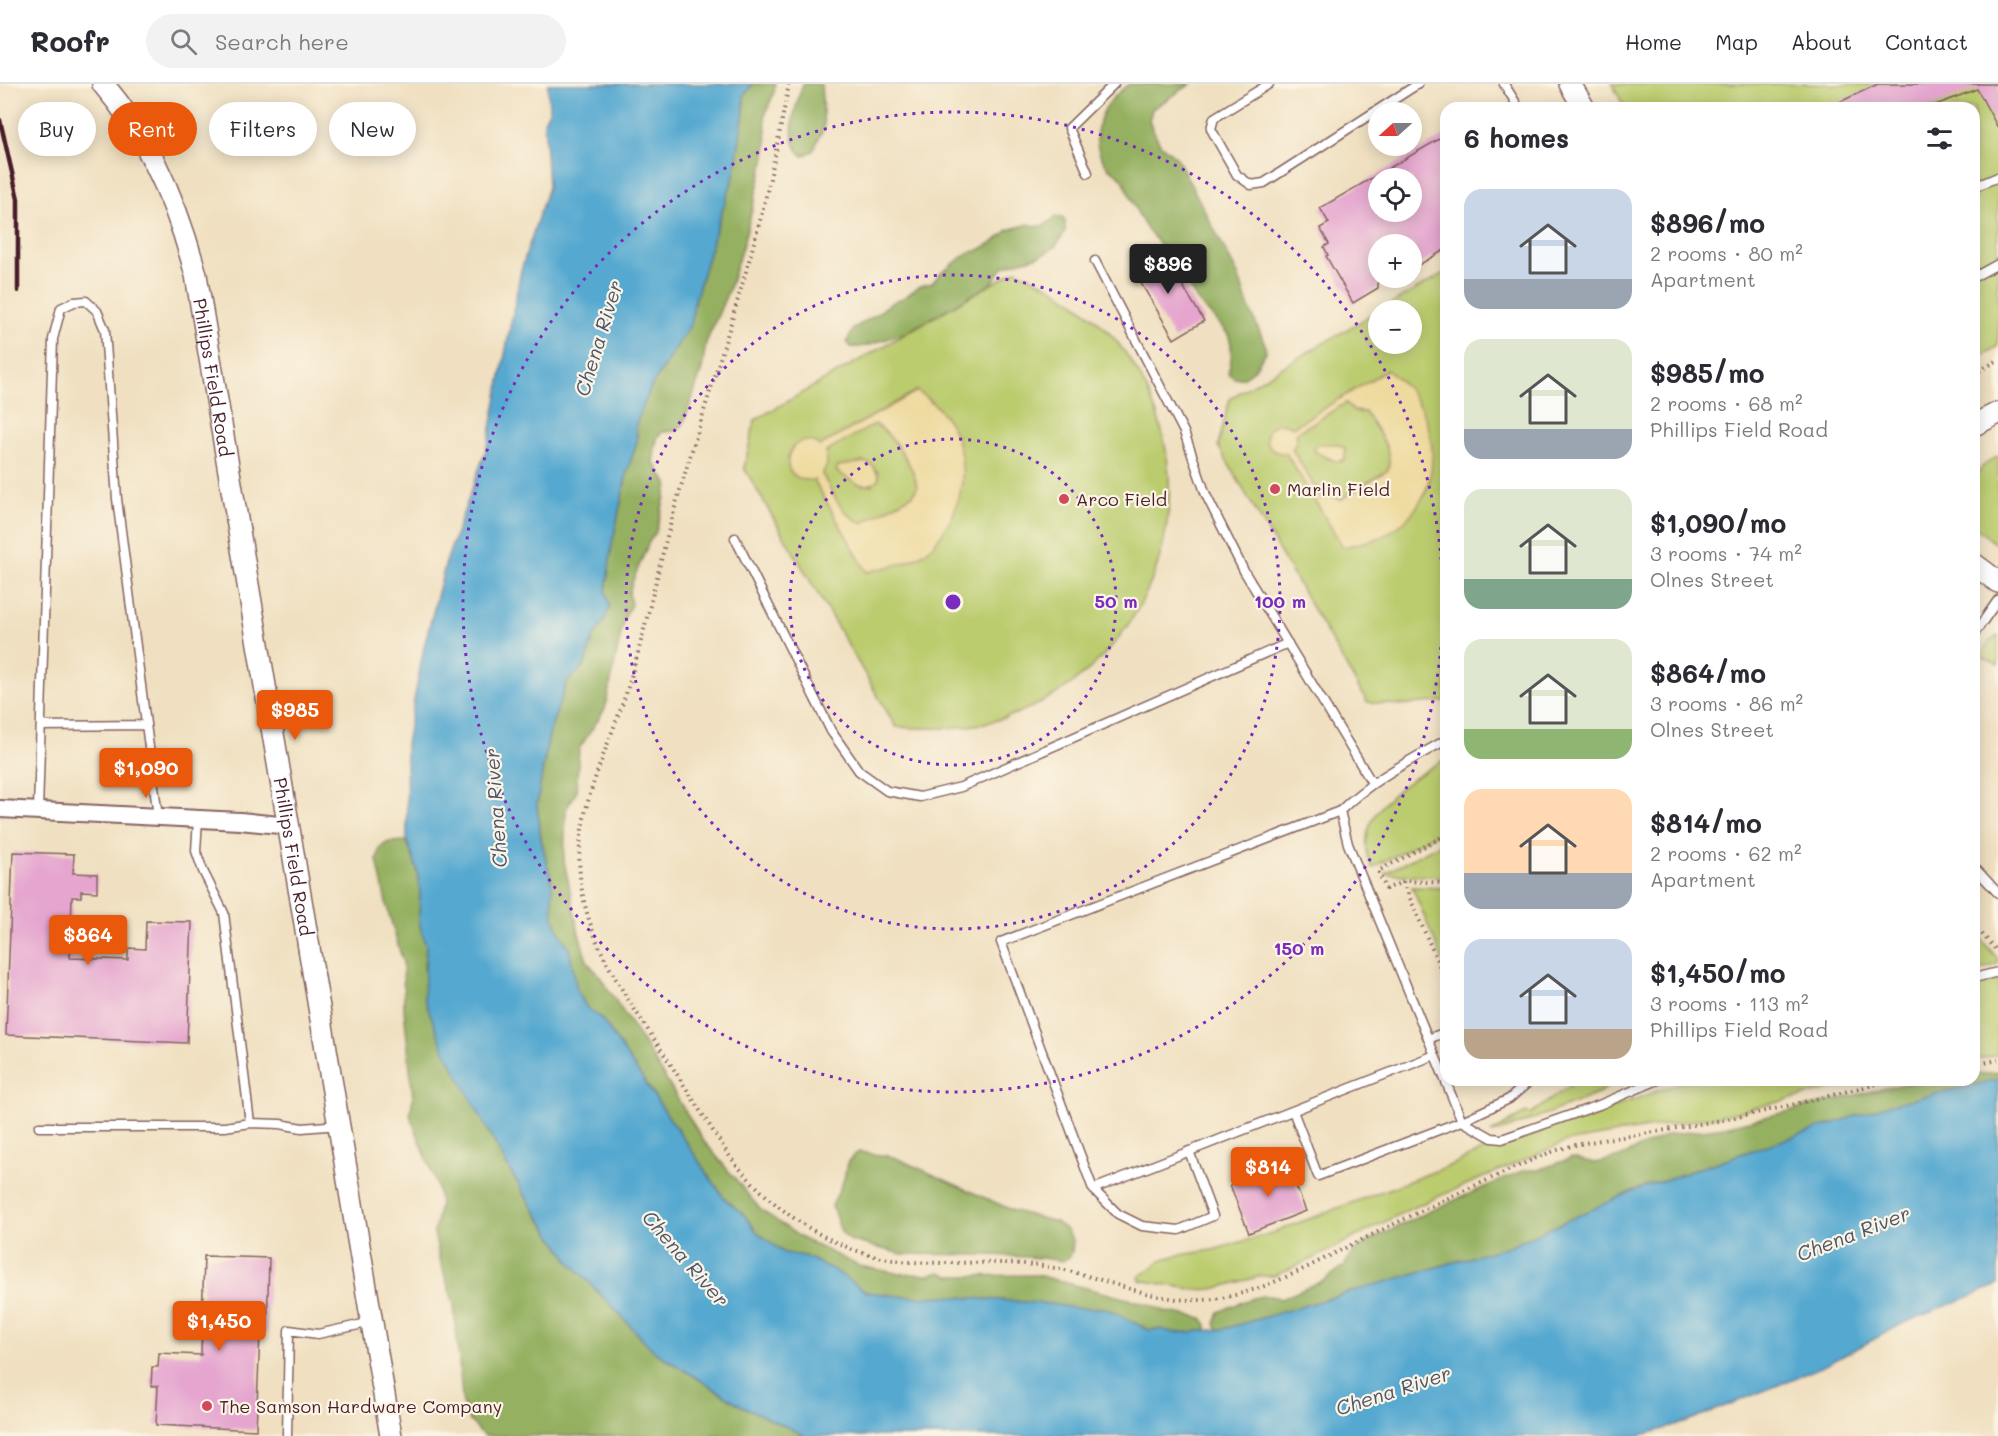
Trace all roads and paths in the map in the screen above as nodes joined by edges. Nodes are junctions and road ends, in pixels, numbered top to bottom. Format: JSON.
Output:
{"nodes":[{"id":1,"x":103,"y":84,"type":"edge"},
{"id":2,"x":1114,"y":84,"type":"edge"},
{"id":3,"x":1269,"y":84,"type":"edge"},
{"id":4,"x":1418,"y":84,"type":"edge"},
{"id":5,"x":1504,"y":84,"type":"edge"},
{"id":6,"x":1570,"y":84,"type":"edge"},
{"id":7,"x":1515,"y":102,"type":"edge"},
{"id":8,"x":1580,"y":102,"type":"edge"},
{"id":9,"x":1088,"y":173,"type":"dead end"},
{"id":10,"x":1998,"y":177,"type":"edge"},
{"id":11,"x":1980,"y":184,"type":"edge"},
{"id":12,"x":1095,"y":261,"type":"dead end"},
{"id":13,"x":1998,"y":264,"type":"edge"},
{"id":14,"x":1980,"y":274,"type":"edge"},
{"id":15,"x":1998,"y":360,"type":"edge"},
{"id":16,"x":1980,"y":370,"type":"edge"},
{"id":17,"x":1998,"y":413,"type":"edge"},
{"id":18,"x":1980,"y":422,"type":"edge"},
{"id":19,"x":735,"y":538,"type":"dead end"},
{"id":20,"x":1980,"y":568,"type":"edge"},
{"id":21,"x":1998,"y":582,"type":"edge"},
{"id":22,"x":1998,"y":600,"type":"edge"},
{"id":23,"x":1980,"y":626,"type":"edge"},
{"id":24,"x":1288,"y":643,"type":"junction"},
{"id":25,"x":146,"y":725,"type":"junction"},
{"id":26,"x":40,"y":726,"type":"junction"},
{"id":27,"x":1440,"y":743,"type":"edge"},
{"id":28,"x":1372,"y":783,"type":"junction"},
{"id":29,"x":0,"y":809,"type":"edge"},
{"id":30,"x":38,"y":811,"type":"junction"},
{"id":31,"x":1340,"y":811,"type":"junction"},
{"id":32,"x":158,"y":817,"type":"junction"},
{"id":33,"x":198,"y":819,"type":"junction"},
{"id":34,"x":289,"y":826,"type":"junction"},
{"id":35,"x":1440,"y":838,"type":"edge"},
{"id":36,"x":1980,"y":876,"type":"edge"},
{"id":37,"x":1403,"y":882,"type":"junction"},
{"id":38,"x":1440,"y":883,"type":"edge"},
{"id":39,"x":1998,"y":892,"type":"edge"},
{"id":40,"x":1980,"y":932,"type":"edge"},
{"id":41,"x":1998,"y":952,"type":"edge"},
{"id":42,"x":1440,"y":967,"type":"edge"},
{"id":43,"x":1998,"y":972,"type":"edge"},
{"id":44,"x":1980,"y":976,"type":"edge"},
{"id":45,"x":1440,"y":1034,"type":"edge"},
{"id":46,"x":1428,"y":1039,"type":"junction"},
{"id":47,"x":1435,"y":1055,"type":"junction"},
{"id":48,"x":1998,"y":1060,"type":"edge"},
{"id":49,"x":1980,"y":1064,"type":"edge"},
{"id":50,"x":1440,"y":1068,"type":"edge"},
{"id":51,"x":1447,"y":1086,"type":"edge"},
{"id":52,"x":1524,"y":1086,"type":"edge"},
{"id":53,"x":1644,"y":1086,"type":"edge"},
{"id":54,"x":1293,"y":1111,"type":"junction"},
{"id":55,"x":1461,"y":1121,"type":"junction"},
{"id":56,"x":250,"y":1123,"type":"junction"},
{"id":57,"x":339,"y":1125,"type":"junction"},
{"id":58,"x":39,"y":1127,"type":"dead end"},
{"id":59,"x":1189,"y":1151,"type":"junction"},
{"id":60,"x":1093,"y":1189,"type":"junction"},
{"id":61,"x":372,"y":1322,"type":"junction"},
{"id":62,"x":287,"y":1436,"type":"edge"},
{"id":63,"x":391,"y":1436,"type":"edge"}],
"edges":[{"from":1,"to":34,"type":"street","name":"Phillips Field Road"},
{"from":2,"to":9,"type":"lane"},
{"from":3,"to":4,"type":"lane"},
{"from":5,"to":7,"type":"lane"},
{"from":6,"to":8,"type":"street"},
{"from":10,"to":11,"type":"lane"},
{"from":12,"to":24,"type":"lane"},
{"from":13,"to":14,"type":"lane"},
{"from":15,"to":16,"type":"path"},
{"from":17,"to":18,"type":"street"},
{"from":19,"to":24,"type":"lane"},
{"from":20,"to":21,"type":"street"},
{"from":22,"to":23,"type":"lane"},
{"from":24,"to":28,"type":"lane"},
{"from":25,"to":26,"type":"lane"},
{"from":25,"to":26,"type":"lane"},
{"from":25,"to":32,"type":"lane"},
{"from":26,"to":30,"type":"lane"},
{"from":27,"to":28,"type":"lane"},
{"from":28,"to":31,"type":"lane"},
{"from":29,"to":30,"type":"street"},
{"from":30,"to":32,"type":"street"},
{"from":31,"to":46,"type":"lane"},
{"from":31,"to":60,"type":"lane"},
{"from":32,"to":33,"type":"street"},
{"from":33,"to":34,"type":"street"},
{"from":33,"to":56,"type":"lane"},
{"from":34,"to":57,"type":"street","name":"Phillips Field Road"},
{"from":35,"to":37,"type":"path"},
{"from":36,"to":39,"type":"lane"},
{"from":37,"to":38,"type":"path"},
{"from":37,"to":42,"type":"path"},
{"from":40,"to":41,"type":"path"},
{"from":43,"to":44,"type":"lane"},
{"from":45,"to":46,"type":"lane"},
{"from":46,"to":47,"type":"lane"},
{"from":47,"to":50,"type":"lane"},
{"from":47,"to":54,"type":"lane"},
{"from":48,"to":49,"type":"path"},
{"from":51,"to":55,"type":"lane"},
{"from":52,"to":55,"type":"lane"},
{"from":53,"to":55,"type":"lane"},
{"from":54,"to":55,"type":"lane"},
{"from":54,"to":59,"type":"lane"},
{"from":56,"to":57,"type":"lane"},
{"from":56,"to":58,"type":"lane"},
{"from":57,"to":61,"type":"street","name":"Phillips Field Road"},
{"from":59,"to":60,"type":"lane"},
{"from":59,"to":60,"type":"lane"},
{"from":61,"to":62,"type":"lane"},
{"from":61,"to":63,"type":"street","name":"Phillips Field Road"}]}
